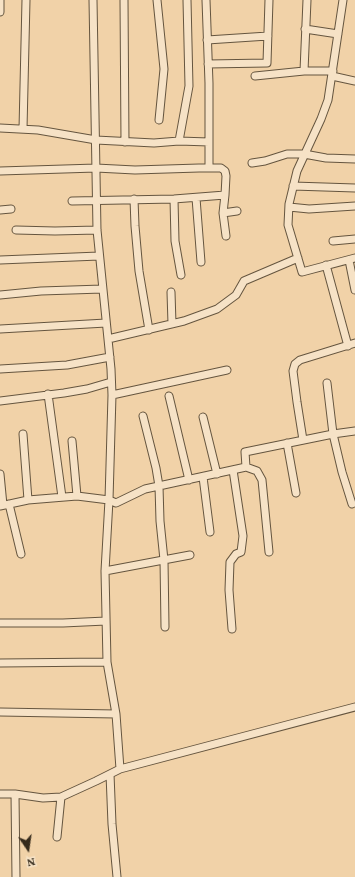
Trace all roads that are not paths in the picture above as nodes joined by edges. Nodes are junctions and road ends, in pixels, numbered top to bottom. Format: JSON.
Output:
{"nodes":[{"id":1,"x":0,"y":0,"type":"edge"},
{"id":2,"x":26,"y":0,"type":"edge"},
{"id":3,"x":93,"y":0,"type":"edge"},
{"id":4,"x":124,"y":0,"type":"edge"},
{"id":5,"x":157,"y":0,"type":"edge"},
{"id":6,"x":187,"y":0,"type":"edge"},
{"id":7,"x":206,"y":0,"type":"edge"},
{"id":8,"x":269,"y":0,"type":"edge"},
{"id":9,"x":307,"y":0,"type":"edge"},
{"id":10,"x":343,"y":0,"type":"edge"},
{"id":11,"x":0,"y":12,"type":"edge"},
{"id":12,"x":305,"y":29,"type":"junction"},
{"id":13,"x":338,"y":34,"type":"junction"},
{"id":14,"x":268,"y":36,"type":"junction"},
{"id":15,"x":207,"y":40,"type":"junction"},
{"id":16,"x":264,"y":63,"type":"junction"},
{"id":17,"x":208,"y":64,"type":"junction"},
{"id":18,"x":304,"y":71,"type":"junction"},
{"id":19,"x":332,"y":73,"type":"junction"},
{"id":20,"x":355,"y":81,"type":"edge"},
{"id":21,"x":159,"y":120,"type":"dead end"},
{"id":22,"x":0,"y":128,"type":"edge"},
{"id":23,"x":23,"y":129,"type":"junction"},
{"id":24,"x":96,"y":140,"type":"junction"},
{"id":25,"x":179,"y":141,"type":"junction"},
{"id":26,"x":125,"y":142,"type":"junction"},
{"id":27,"x":209,"y":142,"type":"junction"},
{"id":28,"x":304,"y":154,"type":"junction"},
{"id":29,"x":355,"y":159,"type":"edge"},
{"id":30,"x":252,"y":163,"type":"dead end"},
{"id":31,"x":96,"y":168,"type":"junction"},
{"id":32,"x":209,"y":168,"type":"junction"},
{"id":33,"x":0,"y":171,"type":"edge"},
{"id":34,"x":293,"y":186,"type":"junction"},
{"id":35,"x":355,"y":188,"type":"edge"},
{"id":36,"x":225,"y":195,"type":"junction"},
{"id":37,"x":196,"y":198,"type":"junction"},
{"id":38,"x":134,"y":199,"type":"junction"},
{"id":39,"x":174,"y":199,"type":"junction"},
{"id":40,"x":96,"y":200,"type":"junction"},
{"id":41,"x":72,"y":201,"type":"dead end"},
{"id":42,"x":355,"y":206,"type":"edge"},
{"id":43,"x":289,"y":207,"type":"junction"},
{"id":44,"x":11,"y":209,"type":"dead end"},
{"id":45,"x":0,"y":210,"type":"edge"},
{"id":46,"x":237,"y":211,"type":"dead end"},
{"id":47,"x":224,"y":212,"type":"junction"},
{"id":48,"x":16,"y":230,"type":"dead end"},
{"id":49,"x":97,"y":230,"type":"junction"},
{"id":50,"x":226,"y":236,"type":"dead end"},
{"id":51,"x":355,"y":239,"type":"edge"},
{"id":52,"x":333,"y":241,"type":"dead end"},
{"id":53,"x":99,"y":256,"type":"junction"},
{"id":54,"x":298,"y":258,"type":"junction"},
{"id":55,"x":352,"y":259,"type":"edge"},
{"id":56,"x":0,"y":260,"type":"edge"},
{"id":57,"x":201,"y":262,"type":"dead end"},
{"id":58,"x":326,"y":265,"type":"junction"},
{"id":59,"x":180,"y":276,"type":"dead end"},
{"id":60,"x":102,"y":289,"type":"junction"},
{"id":61,"x":355,"y":290,"type":"edge"},
{"id":62,"x":171,"y":292,"type":"dead end"},
{"id":63,"x":0,"y":295,"type":"edge"},
{"id":64,"x":106,"y":323,"type":"junction"},
{"id":65,"x":172,"y":324,"type":"junction"},
{"id":66,"x":0,"y":329,"type":"edge"},
{"id":67,"x":148,"y":330,"type":"junction"},
{"id":68,"x":108,"y":338,"type":"junction"},
{"id":69,"x":355,"y":343,"type":"edge"},
{"id":70,"x":348,"y":346,"type":"junction"},
{"id":71,"x":110,"y":357,"type":"junction"},
{"id":72,"x":0,"y":368,"type":"edge"},
{"id":73,"x":227,"y":370,"type":"dead end"},
{"id":74,"x":111,"y":382,"type":"junction"},
{"id":75,"x":327,"y":383,"type":"dead end"},
{"id":76,"x":48,"y":394,"type":"junction"},
{"id":77,"x":112,"y":395,"type":"junction"},
{"id":78,"x":169,"y":396,"type":"dead end"},
{"id":79,"x":0,"y":400,"type":"edge"},
{"id":80,"x":143,"y":416,"type":"dead end"},
{"id":81,"x":203,"y":417,"type":"dead end"},
{"id":82,"x":355,"y":431,"type":"edge"},
{"id":83,"x":23,"y":434,"type":"dead end"},
{"id":84,"x":333,"y":434,"type":"junction"},
{"id":85,"x":303,"y":440,"type":"junction"},
{"id":86,"x":72,"y":441,"type":"dead end"},
{"id":87,"x":287,"y":443,"type":"junction"},
{"id":88,"x":246,"y":467,"type":"junction"},
{"id":89,"x":233,"y":470,"type":"junction"},
{"id":90,"x":0,"y":474,"type":"edge"},
{"id":91,"x":217,"y":474,"type":"junction"},
{"id":92,"x":204,"y":477,"type":"junction"},
{"id":93,"x":188,"y":480,"type":"junction"},
{"id":94,"x":159,"y":486,"type":"junction"},
{"id":95,"x":296,"y":493,"type":"dead end"},
{"id":96,"x":77,"y":496,"type":"junction"},
{"id":97,"x":62,"y":497,"type":"junction"},
{"id":98,"x":28,"y":500,"type":"junction"},
{"id":99,"x":109,"y":500,"type":"junction"},
{"id":100,"x":352,"y":504,"type":"dead end"},
{"id":101,"x":4,"y":505,"type":"edge"},
{"id":102,"x":210,"y":532,"type":"dead end"},
{"id":103,"x":269,"y":552,"type":"dead end"},
{"id":104,"x":21,"y":554,"type":"dead end"},
{"id":105,"x":190,"y":554,"type":"dead end"},
{"id":106,"x":164,"y":560,"type":"junction"},
{"id":107,"x":105,"y":571,"type":"junction"},
{"id":108,"x":106,"y":621,"type":"junction"},
{"id":109,"x":0,"y":623,"type":"edge"},
{"id":110,"x":165,"y":628,"type":"dead end"},
{"id":111,"x":232,"y":629,"type":"dead end"},
{"id":112,"x":107,"y":662,"type":"junction"},
{"id":113,"x":0,"y":663,"type":"edge"},
{"id":114,"x":355,"y":707,"type":"edge"},
{"id":115,"x":0,"y":712,"type":"edge"},
{"id":116,"x":116,"y":714,"type":"junction"},
{"id":117,"x":120,"y":769,"type":"junction"},
{"id":118,"x":110,"y":774,"type":"junction"},
{"id":119,"x":0,"y":794,"type":"edge"},
{"id":120,"x":15,"y":794,"type":"junction"},
{"id":121,"x":61,"y":797,"type":"junction"},
{"id":122,"x":57,"y":837,"type":"dead end"},
{"id":123,"x":16,"y":877,"type":"edge"},
{"id":124,"x":117,"y":877,"type":"edge"}],
"edges":[{"from":1,"to":11,"type":"street"},
{"from":2,"to":23,"type":"street"},
{"from":3,"to":24,"type":"street"},
{"from":4,"to":26,"type":"street"},
{"from":5,"to":21,"type":"street"},
{"from":6,"to":25,"type":"street"},
{"from":7,"to":15,"type":"street"},
{"from":8,"to":14,"type":"street"},
{"from":9,"to":12,"type":"street"},
{"from":10,"to":13,"type":"street"},
{"from":12,"to":13,"type":"street"},
{"from":12,"to":18,"type":"street"},
{"from":13,"to":19,"type":"street"},
{"from":14,"to":15,"type":"street"},
{"from":14,"to":16,"type":"street"},
{"from":15,"to":17,"type":"street"},
{"from":16,"to":17,"type":"street"},
{"from":16,"to":18,"type":"street"},
{"from":17,"to":27,"type":"street"},
{"from":18,"to":19,"type":"street"},
{"from":19,"to":20,"type":"street"},
{"from":19,"to":28,"type":"street"},
{"from":22,"to":23,"type":"street"},
{"from":23,"to":24,"type":"street"},
{"from":24,"to":26,"type":"street"},
{"from":24,"to":31,"type":"street"},
{"from":25,"to":26,"type":"street"},
{"from":25,"to":27,"type":"street"},
{"from":27,"to":32,"type":"street"},
{"from":28,"to":29,"type":"street"},
{"from":28,"to":30,"type":"street"},
{"from":28,"to":34,"type":"street"},
{"from":31,"to":32,"type":"street"},
{"from":31,"to":33,"type":"street"},
{"from":31,"to":40,"type":"street"},
{"from":32,"to":36,"type":"street"},
{"from":34,"to":35,"type":"street"},
{"from":34,"to":43,"type":"street"},
{"from":36,"to":37,"type":"street"},
{"from":36,"to":47,"type":"street"},
{"from":37,"to":39,"type":"street"},
{"from":37,"to":57,"type":"street"},
{"from":38,"to":39,"type":"street"},
{"from":38,"to":40,"type":"street"},
{"from":38,"to":67,"type":"street"},
{"from":39,"to":59,"type":"street"},
{"from":40,"to":41,"type":"street"},
{"from":40,"to":49,"type":"street"},
{"from":42,"to":43,"type":"street"},
{"from":43,"to":54,"type":"street"},
{"from":44,"to":45,"type":"street"},
{"from":46,"to":47,"type":"street"},
{"from":47,"to":50,"type":"street"},
{"from":48,"to":49,"type":"street"},
{"from":49,"to":53,"type":"street"},
{"from":51,"to":52,"type":"street"},
{"from":53,"to":56,"type":"street"},
{"from":53,"to":60,"type":"street"},
{"from":54,"to":58,"type":"street"},
{"from":54,"to":65,"type":"street"},
{"from":55,"to":58,"type":"street"},
{"from":55,"to":61,"type":"street"},
{"from":58,"to":70,"type":"street"},
{"from":60,"to":63,"type":"street"},
{"from":60,"to":64,"type":"street"},
{"from":62,"to":65,"type":"street"},
{"from":64,"to":66,"type":"street"},
{"from":64,"to":68,"type":"street"},
{"from":65,"to":67,"type":"street"},
{"from":67,"to":68,"type":"street"},
{"from":68,"to":71,"type":"street"},
{"from":69,"to":70,"type":"street"},
{"from":70,"to":85,"type":"street"},
{"from":71,"to":72,"type":"street"},
{"from":71,"to":74,"type":"street"},
{"from":73,"to":77,"type":"street"},
{"from":74,"to":76,"type":"street"},
{"from":74,"to":77,"type":"street"},
{"from":75,"to":84,"type":"street"},
{"from":76,"to":79,"type":"street"},
{"from":76,"to":97,"type":"street"},
{"from":77,"to":99,"type":"street"},
{"from":78,"to":93,"type":"street"},
{"from":80,"to":94,"type":"street"},
{"from":81,"to":91,"type":"street"},
{"from":82,"to":84,"type":"street"},
{"from":83,"to":98,"type":"street"},
{"from":84,"to":85,"type":"street"},
{"from":84,"to":100,"type":"street"},
{"from":85,"to":87,"type":"street"},
{"from":86,"to":96,"type":"street"},
{"from":87,"to":88,"type":"street"},
{"from":87,"to":95,"type":"street"},
{"from":88,"to":89,"type":"street"},
{"from":88,"to":103,"type":"street"},
{"from":89,"to":91,"type":"street"},
{"from":89,"to":111,"type":"street"},
{"from":90,"to":101,"type":"street"},
{"from":91,"to":92,"type":"street"},
{"from":92,"to":93,"type":"street"},
{"from":92,"to":102,"type":"street"},
{"from":93,"to":94,"type":"street"},
{"from":94,"to":99,"type":"street"},
{"from":94,"to":106,"type":"street"},
{"from":96,"to":97,"type":"street"},
{"from":96,"to":99,"type":"street"},
{"from":97,"to":98,"type":"street"},
{"from":98,"to":101,"type":"street"},
{"from":99,"to":107,"type":"street"},
{"from":101,"to":104,"type":"street"},
{"from":105,"to":106,"type":"street"},
{"from":106,"to":107,"type":"street"},
{"from":106,"to":110,"type":"street"},
{"from":107,"to":108,"type":"street"},
{"from":108,"to":109,"type":"street"},
{"from":108,"to":112,"type":"street"},
{"from":112,"to":113,"type":"street"},
{"from":112,"to":116,"type":"street"},
{"from":114,"to":117,"type":"street"},
{"from":115,"to":116,"type":"street"},
{"from":116,"to":117,"type":"street"},
{"from":117,"to":118,"type":"street"},
{"from":118,"to":121,"type":"street"},
{"from":118,"to":124,"type":"street"},
{"from":119,"to":120,"type":"street"},
{"from":120,"to":121,"type":"street"},
{"from":120,"to":123,"type":"street"},
{"from":121,"to":122,"type":"street"}]}
